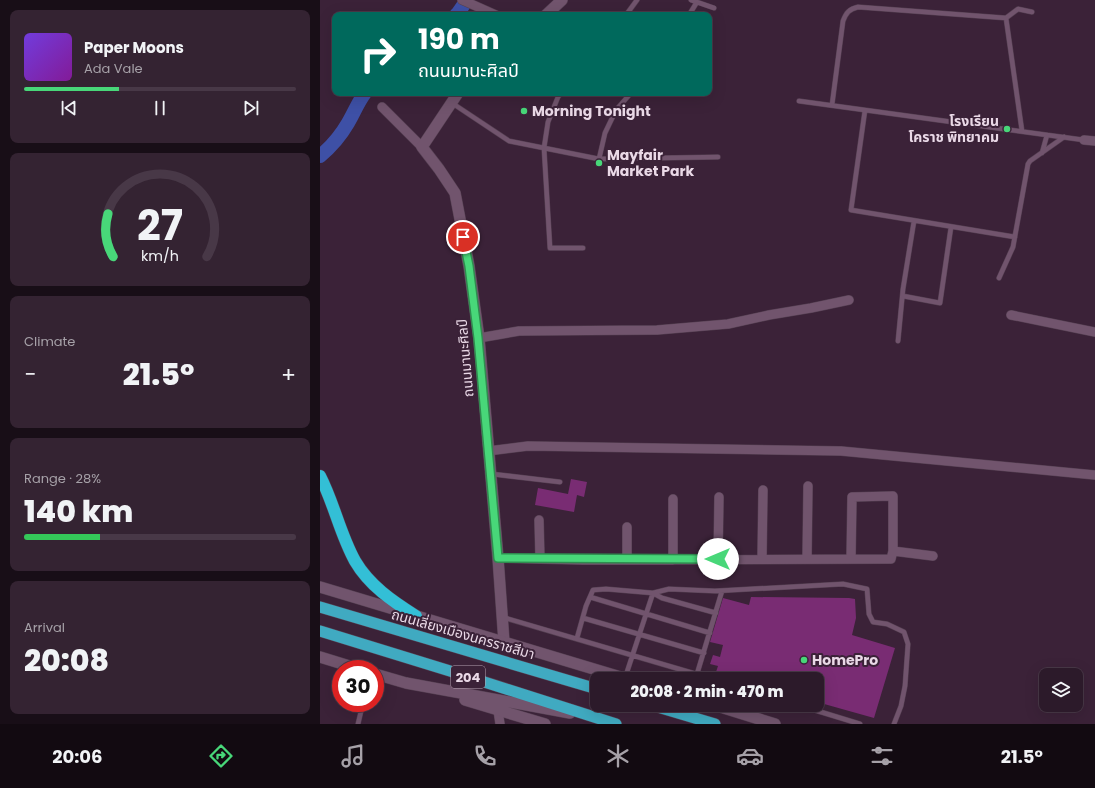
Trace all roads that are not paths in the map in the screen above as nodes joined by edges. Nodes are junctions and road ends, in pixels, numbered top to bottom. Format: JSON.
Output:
{"nodes":[{"id":1,"x":462,"y":0,"type":"edge"},
{"id":2,"x":562,"y":0,"type":"edge"},
{"id":3,"x":637,"y":0,"type":"edge"},
{"id":4,"x":691,"y":0,"type":"edge"},
{"id":5,"x":697,"y":2,"type":"junction"},
{"id":6,"x":714,"y":8,"type":"dead end"},
{"id":7,"x":490,"y":12,"type":"edge"},
{"id":8,"x":549,"y":12,"type":"edge"},
{"id":9,"x":628,"y":12,"type":"edge"},
{"id":10,"x":691,"y":12,"type":"edge"},
{"id":11,"x":1032,"y":12,"type":"dead end"},
{"id":12,"x":1006,"y":18,"type":"junction"},
{"id":13,"x":456,"y":96,"type":"edge"},
{"id":14,"x":558,"y":96,"type":"edge"},
{"id":15,"x":628,"y":96,"type":"edge"},
{"id":16,"x":799,"y":101,"type":"dead end"},
{"id":17,"x":451,"y":102,"type":"junction"},
{"id":18,"x":832,"y":105,"type":"junction"},
{"id":19,"x":382,"y":107,"type":"dead end"},
{"id":20,"x":865,"y":110,"type":"junction"},
{"id":21,"x":1022,"y":131,"type":"junction"},
{"id":22,"x":1047,"y":135,"type":"junction"},
{"id":23,"x":1064,"y":137,"type":"junction"},
{"id":24,"x":1084,"y":140,"type":"joint"},
{"id":25,"x":1095,"y":141,"type":"edge"},
{"id":26,"x":422,"y":147,"type":"junction"},
{"id":27,"x":544,"y":148,"type":"junction"},
{"id":28,"x":1042,"y":153,"type":"junction"},
{"id":29,"x":718,"y":157,"type":"dead end"},
{"id":30,"x":599,"y":159,"type":"junction"},
{"id":31,"x":914,"y":221,"type":"junction"},
{"id":32,"x":950,"y":227,"type":"junction"},
{"id":33,"x":1015,"y":237,"type":"junction"},
{"id":34,"x":583,"y":248,"type":"dead end"},
{"id":35,"x":999,"y":278,"type":"dead end"},
{"id":36,"x":903,"y":296,"type":"junction"},
{"id":37,"x":849,"y":300,"type":"dead end"},
{"id":38,"x":1011,"y":315,"type":"dead end"},
{"id":39,"x":1095,"y":332,"type":"edge"},
{"id":40,"x":478,"y":338,"type":"junction"},
{"id":41,"x":898,"y":341,"type":"dead end"},
{"id":42,"x":488,"y":451,"type":"junction"},
{"id":43,"x":490,"y":474,"type":"junction"},
{"id":44,"x":1095,"y":475,"type":"edge"},
{"id":45,"x":320,"y":476,"type":"edge"},
{"id":46,"x":560,"y":482,"type":"dead end"},
{"id":47,"x":808,"y":486,"type":"dead end"},
{"id":48,"x":764,"y":490,"type":"dead end"},
{"id":49,"x":719,"y":497,"type":"dead end"},
{"id":50,"x":673,"y":499,"type":"dead end"},
{"id":51,"x":539,"y":520,"type":"dead end"},
{"id":52,"x":627,"y":527,"type":"dead end"},
{"id":53,"x":893,"y":551,"type":"junction"},
{"id":54,"x":933,"y":556,"type":"dead end"},
{"id":55,"x":498,"y":558,"type":"junction"},
{"id":56,"x":540,"y":559,"type":"junction"},
{"id":57,"x":718,"y":559,"type":"junction"},
{"id":58,"x":762,"y":559,"type":"junction"},
{"id":59,"x":807,"y":559,"type":"junction"},
{"id":60,"x":851,"y":559,"type":"junction"},
{"id":61,"x":627,"y":560,"type":"junction"},
{"id":62,"x":673,"y":560,"type":"junction"},
{"id":63,"x":320,"y":586,"type":"edge"},
{"id":64,"x":722,"y":590,"type":"junction"},
{"id":65,"x":653,"y":594,"type":"junction"},
{"id":66,"x":590,"y":597,"type":"junction"},
{"id":67,"x":320,"y":607,"type":"edge"},
{"id":68,"x":646,"y":613,"type":"junction"},
{"id":69,"x":716,"y":613,"type":"junction"},
{"id":70,"x":416,"y":616,"type":"junction"},
{"id":71,"x":502,"y":617,"type":"junction"},
{"id":72,"x":583,"y":618,"type":"junction"},
{"id":73,"x":320,"y":632,"type":"edge"},
{"id":74,"x":710,"y":633,"type":"junction"},
{"id":75,"x":639,"y":634,"type":"junction"},
{"id":76,"x":577,"y":638,"type":"junction"},
{"id":77,"x":504,"y":642,"type":"junction"},
{"id":78,"x":704,"y":653,"type":"junction"},
{"id":79,"x":633,"y":654,"type":"junction"},
{"id":80,"x":320,"y":657,"type":"edge"},
{"id":81,"x":332,"y":661,"type":"edge"},
{"id":82,"x":603,"y":672,"type":"edge"},
{"id":83,"x":628,"y":672,"type":"edge"},
{"id":84,"x":692,"y":672,"type":"edge"},
{"id":85,"x":699,"y":672,"type":"edge"},
{"id":86,"x":384,"y":677,"type":"edge"},
{"id":87,"x":406,"y":683,"type":"junction"},
{"id":88,"x":590,"y":687,"type":"edge"},
{"id":89,"x":498,"y":710,"type":"junction"},
{"id":90,"x":361,"y":712,"type":"edge"},
{"id":91,"x":674,"y":712,"type":"edge"},
{"id":92,"x":736,"y":712,"type":"edge"},
{"id":93,"x":821,"y":712,"type":"edge"},
{"id":94,"x":596,"y":718,"type":"junction"},
{"id":95,"x":358,"y":724,"type":"edge"},
{"id":96,"x":500,"y":724,"type":"edge"},
{"id":97,"x":545,"y":724,"type":"edge"},
{"id":98,"x":616,"y":724,"type":"edge"},
{"id":99,"x":713,"y":724,"type":"edge"},
{"id":100,"x":775,"y":724,"type":"edge"},
{"id":101,"x":860,"y":724,"type":"edge"},
{"id":102,"x":894,"y":724,"type":"edge"}],
"edges":[{"from":1,"to":7,"type":"street"},
{"from":2,"to":8,"type":"main road"},
{"from":3,"to":9,"type":"lane"},
{"from":4,"to":5,"type":"lane"},
{"from":5,"to":6,"type":"lane"},
{"from":5,"to":10,"type":"lane"},
{"from":11,"to":12,"type":"lane"},
{"from":12,"to":18,"type":"lane"},
{"from":12,"to":21,"type":"lane"},
{"from":13,"to":17,"type":"main road"},
{"from":14,"to":27,"type":"lane"},
{"from":15,"to":30,"type":"lane"},
{"from":16,"to":18,"type":"lane"},
{"from":17,"to":26,"type":"main road"},
{"from":17,"to":27,"type":"lane"},
{"from":18,"to":20,"type":"lane"},
{"from":19,"to":26,"type":"street"},
{"from":20,"to":21,"type":"lane"},
{"from":20,"to":31,"type":"lane"},
{"from":21,"to":22,"type":"lane"},
{"from":22,"to":23,"type":"lane"},
{"from":22,"to":28,"type":"lane"},
{"from":23,"to":24,"type":"lane"},
{"from":23,"to":28,"type":"lane"},
{"from":24,"to":25,"type":"street"},
{"from":26,"to":40,"type":"main road","name":"ถนนมานะศิลป์"},
{"from":27,"to":30,"type":"lane"},
{"from":27,"to":34,"type":"lane"},
{"from":28,"to":33,"type":"lane"},
{"from":29,"to":30,"type":"lane"},
{"from":31,"to":32,"type":"lane"},
{"from":31,"to":36,"type":"lane"},
{"from":32,"to":33,"type":"lane"},
{"from":32,"to":36,"type":"lane"},
{"from":33,"to":35,"type":"lane"},
{"from":36,"to":41,"type":"lane"},
{"from":37,"to":40,"type":"street"},
{"from":38,"to":39,"type":"street"},
{"from":40,"to":42,"type":"main road","name":"ถนนมานะศิลป์"},
{"from":42,"to":43,"type":"main road","name":"ถนนมานะศิลป์"},
{"from":42,"to":44,"type":"street"},
{"from":43,"to":46,"type":"lane"},
{"from":43,"to":55,"type":"main road","name":"ถนนมานะศิลป์"},
{"from":45,"to":70,"type":"highway"},
{"from":47,"to":59,"type":"street"},
{"from":48,"to":58,"type":"street"},
{"from":49,"to":57,"type":"street"},
{"from":50,"to":62,"type":"street"},
{"from":51,"to":56,"type":"street"},
{"from":52,"to":61,"type":"street"},
{"from":53,"to":54,"type":"street"},
{"from":53,"to":60,"type":"street"},
{"from":53,"to":60,"type":"street"},
{"from":55,"to":56,"type":"street"},
{"from":55,"to":71,"type":"main road","name":"ถนนมานะศิลป์"},
{"from":56,"to":61,"type":"street"},
{"from":57,"to":58,"type":"street"},
{"from":57,"to":62,"type":"street"},
{"from":58,"to":59,"type":"street"},
{"from":59,"to":60,"type":"street"},
{"from":61,"to":62,"type":"street"},
{"from":63,"to":70,"type":"main road"},
{"from":64,"to":65,"type":"lane"},
{"from":64,"to":69,"type":"lane"},
{"from":64,"to":102,"type":"lane"},
{"from":65,"to":66,"type":"lane"},
{"from":65,"to":68,"type":"lane"},
{"from":65,"to":69,"type":"lane"},
{"from":66,"to":68,"type":"lane"},
{"from":66,"to":72,"type":"lane"},
{"from":67,"to":88,"type":"highway","name":"ถนนเลี่ยงเมืองนครราชสีมา","number":"204"},
{"from":68,"to":74,"type":"lane"},
{"from":68,"to":75,"type":"lane"},
{"from":69,"to":74,"type":"lane"},
{"from":70,"to":77,"type":"main road"},
{"from":71,"to":76,"type":"lane"},
{"from":71,"to":77,"type":"main road","name":"ถนนมานะศิลป์"},
{"from":72,"to":75,"type":"lane"},
{"from":72,"to":76,"type":"lane"},
{"from":73,"to":94,"type":"highway","number":"204"},
{"from":74,"to":78,"type":"lane"},
{"from":75,"to":78,"type":"lane"},
{"from":75,"to":79,"type":"lane"},
{"from":76,"to":79,"type":"lane"},
{"from":77,"to":82,"type":"main road"},
{"from":78,"to":85,"type":"lane"},
{"from":79,"to":83,"type":"lane"},
{"from":79,"to":84,"type":"lane"},
{"from":80,"to":81,"type":"main road"},
{"from":86,"to":87,"type":"main road"},
{"from":87,"to":89,"type":"main road"},
{"from":87,"to":94,"type":"main road"},
{"from":89,"to":96,"type":"street"},
{"from":89,"to":97,"type":"main road"},
{"from":90,"to":95,"type":"lane"},
{"from":91,"to":99,"type":"highway"},
{"from":92,"to":100,"type":"main road"},
{"from":93,"to":101,"type":"lane"},
{"from":94,"to":98,"type":"highway","number":"204"}]}
